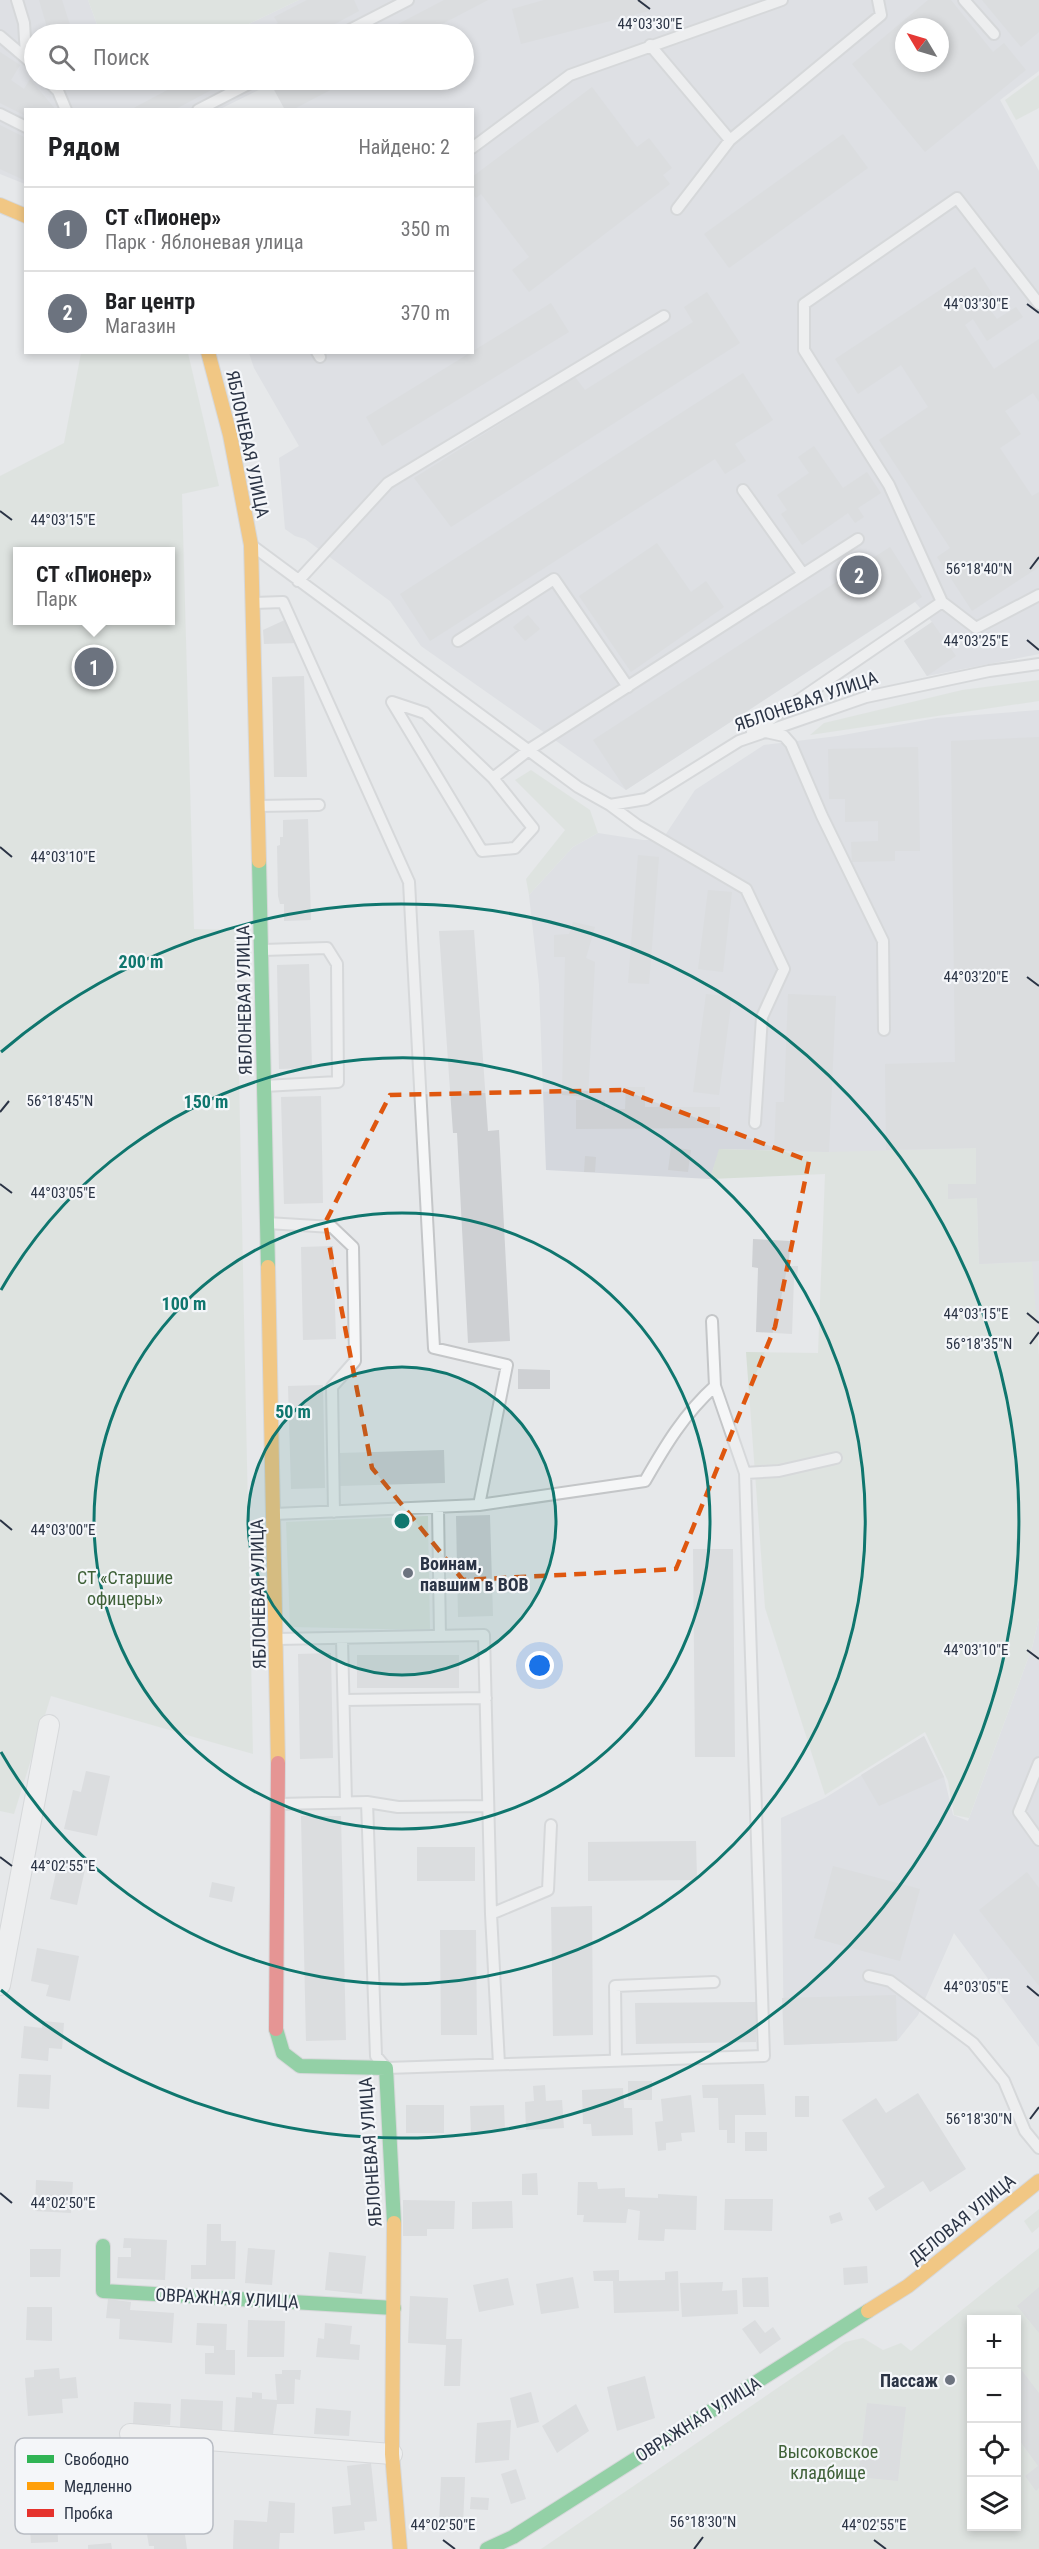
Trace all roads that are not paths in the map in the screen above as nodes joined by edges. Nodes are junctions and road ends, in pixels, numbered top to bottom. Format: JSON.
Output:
{"nodes":[{"id":1,"x":17,"y":0,"type":"edge"},
{"id":2,"x":408,"y":0,"type":"edge"},
{"id":3,"x":782,"y":0,"type":"edge"},
{"id":4,"x":878,"y":0,"type":"edge"},
{"id":5,"x":964,"y":0,"type":"edge"},
{"id":6,"x":24,"y":24,"type":"edge"},
{"id":7,"x":361,"y":24,"type":"edge"},
{"id":8,"x":994,"y":34,"type":"dead end"},
{"id":9,"x":0,"y":36,"type":"edge"},
{"id":10,"x":650,"y":45,"type":"junction"},
{"id":11,"x":24,"y":54,"type":"edge"},
{"id":12,"x":57,"y":90,"type":"edge"},
{"id":13,"x":237,"y":90,"type":"edge"},
{"id":14,"x":65,"y":108,"type":"edge"},
{"id":15,"x":202,"y":108,"type":"edge"},
{"id":16,"x":0,"y":114,"type":"edge"},
{"id":17,"x":24,"y":126,"type":"edge"},
{"id":18,"x":730,"y":141,"type":"junction"},
{"id":19,"x":474,"y":147,"type":"edge"},
{"id":20,"x":0,"y":205,"type":"edge"},
{"id":21,"x":677,"y":209,"type":"dead end"},
{"id":22,"x":24,"y":215,"type":"edge"},
{"id":23,"x":1039,"y":304,"type":"edge"},
{"id":24,"x":664,"y":316,"type":"dead end"},
{"id":25,"x":209,"y":354,"type":"edge"},
{"id":26,"x":743,"y":490,"type":"dead end"},
{"id":27,"x":858,"y":539,"type":"dead end"},
{"id":28,"x":251,"y":545,"type":"junction"},
{"id":29,"x":803,"y":574,"type":"junction"},
{"id":30,"x":298,"y":581,"type":"junction"},
{"id":31,"x":1039,"y":595,"type":"edge"},
{"id":32,"x":942,"y":602,"type":"junction"},
{"id":33,"x":253,"y":603,"type":"junction"},
{"id":34,"x":458,"y":641,"type":"dead end"},
{"id":35,"x":1039,"y":664,"type":"edge"},
{"id":36,"x":628,"y":687,"type":"junction"},
{"id":37,"x":766,"y":732,"type":"junction"},
{"id":38,"x":739,"y":741,"type":"junction"},
{"id":39,"x":530,"y":749,"type":"junction"},
{"id":40,"x":493,"y":777,"type":"junction"},
{"id":41,"x":319,"y":805,"type":"dead end"},
{"id":42,"x":610,"y":805,"type":"junction"},
{"id":43,"x":257,"y":806,"type":"junction"},
{"id":44,"x":261,"y":950,"type":"junction"},
{"id":45,"x":884,"y":1030,"type":"dead end"},
{"id":46,"x":264,"y":1086,"type":"junction"},
{"id":47,"x":755,"y":1123,"type":"dead end"},
{"id":48,"x":267,"y":1223,"type":"junction"},
{"id":49,"x":712,"y":1321,"type":"dead end"},
{"id":50,"x":715,"y":1386,"type":"junction"},
{"id":51,"x":836,"y":1458,"type":"dead end"},
{"id":52,"x":745,"y":1473,"type":"junction"},
{"id":53,"x":479,"y":1505,"type":"junction"},
{"id":54,"x":438,"y":1509,"type":"junction"},
{"id":55,"x":333,"y":1512,"type":"junction"},
{"id":56,"x":274,"y":1514,"type":"junction"},
{"id":57,"x":440,"y":1636,"type":"junction"},
{"id":58,"x":277,"y":1639,"type":"junction"},
{"id":59,"x":342,"y":1640,"type":"junction"},
{"id":60,"x":486,"y":1698,"type":"junction"},
{"id":61,"x":344,"y":1700,"type":"junction"},
{"id":62,"x":49,"y":1725,"type":"dead end"},
{"id":63,"x":1039,"y":1763,"type":"edge"},
{"id":64,"x":346,"y":1802,"type":"junction"},
{"id":65,"x":367,"y":1802,"type":"junction"},
{"id":66,"x":279,"y":1804,"type":"junction"},
{"id":67,"x":488,"y":1806,"type":"junction"},
{"id":68,"x":551,"y":1825,"type":"dead end"},
{"id":69,"x":1039,"y":1840,"type":"edge"},
{"id":70,"x":491,"y":1914,"type":"junction"},
{"id":71,"x":868,"y":1976,"type":"dead end"},
{"id":72,"x":714,"y":1982,"type":"dead end"},
{"id":73,"x":0,"y":1985,"type":"edge"},
{"id":74,"x":616,"y":2061,"type":"junction"},
{"id":75,"x":499,"y":2064,"type":"junction"},
{"id":76,"x":386,"y":2068,"type":"junction"},
{"id":77,"x":1039,"y":2148,"type":"edge"},
{"id":78,"x":1039,"y":2181,"type":"edge"},
{"id":79,"x":103,"y":2246,"type":"dead end"},
{"id":80,"x":908,"y":2286,"type":"joint"},
{"id":81,"x":394,"y":2308,"type":"junction"},
{"id":82,"x":130,"y":2434,"type":"dead end"},
{"id":83,"x":182,"y":2438,"type":"edge"},
{"id":84,"x":213,"y":2440,"type":"edge"},
{"id":85,"x":392,"y":2454,"type":"junction"},
{"id":86,"x":400,"y":2549,"type":"edge"},
{"id":87,"x":487,"y":2549,"type":"edge"}],
"edges":[{"from":1,"to":6,"type":"lane"},
{"from":2,"to":7,"type":"lane"},
{"from":3,"to":10,"type":"lane"},
{"from":4,"to":18,"type":"lane"},
{"from":5,"to":8,"type":"lane"},
{"from":9,"to":11,"type":"lane"},
{"from":10,"to":18,"type":"lane"},
{"from":10,"to":19,"type":"lane"},
{"from":12,"to":14,"type":"lane"},
{"from":13,"to":15,"type":"lane"},
{"from":16,"to":17,"type":"lane"},
{"from":18,"to":21,"type":"lane"},
{"from":20,"to":22,"type":"street"},
{"from":23,"to":32,"type":"lane"},
{"from":24,"to":30,"type":"lane"},
{"from":25,"to":28,"type":"street","name":"ЯБЛОНЕВАЯ УЛИЦА"},
{"from":26,"to":29,"type":"lane"},
{"from":27,"to":29,"type":"lane"},
{"from":28,"to":30,"type":"lane","name":"ЯБЛОНЕВАЯ УЛИЦА"},
{"from":28,"to":33,"type":"street","name":"ЯБЛОНЕВАЯ УЛИЦА"},
{"from":29,"to":36,"type":"lane"},
{"from":30,"to":39,"type":"lane","name":"ЯБЛОНЕВАЯ УЛИЦА"},
{"from":31,"to":32,"type":"lane"},
{"from":32,"to":38,"type":"lane"},
{"from":33,"to":43,"type":"street","name":"ЯБЛОНЕВАЯ УЛИЦА"},
{"from":33,"to":53,"type":"lane"},
{"from":34,"to":36,"type":"lane"},
{"from":35,"to":37,"type":"lane","name":"ЯБЛОНЕВАЯ УЛИЦА"},
{"from":36,"to":39,"type":"lane"},
{"from":37,"to":38,"type":"lane","name":"ЯБЛОНЕВАЯ УЛИЦА"},
{"from":37,"to":45,"type":"lane"},
{"from":38,"to":42,"type":"lane","name":"ЯБЛОНЕВАЯ УЛИЦА"},
{"from":39,"to":40,"type":"lane"},
{"from":39,"to":42,"type":"lane","name":"ЯБЛОНЕВАЯ УЛИЦА"},
{"from":40,"to":40,"type":"lane"},
{"from":41,"to":43,"type":"lane"},
{"from":42,"to":47,"type":"lane"},
{"from":43,"to":44,"type":"street","name":"ЯБЛОНЕВАЯ УЛИЦА"},
{"from":44,"to":46,"type":"street","name":"ЯБЛОНЕВАЯ УЛИЦА"},
{"from":44,"to":46,"type":"lane"},
{"from":46,"to":48,"type":"street","name":"ЯБЛОНЕВАЯ УЛИЦА"},
{"from":48,"to":55,"type":"lane"},
{"from":48,"to":56,"type":"street","name":"ЯБЛОНЕВАЯ УЛИЦА"},
{"from":49,"to":50,"type":"lane"},
{"from":50,"to":52,"type":"lane"},
{"from":50,"to":53,"type":"lane"},
{"from":51,"to":52,"type":"lane"},
{"from":52,"to":74,"type":"lane"},
{"from":53,"to":54,"type":"lane"},
{"from":54,"to":55,"type":"lane"},
{"from":54,"to":57,"type":"lane"},
{"from":55,"to":56,"type":"lane"},
{"from":56,"to":58,"type":"street","name":"ЯБЛОНЕВАЯ УЛИЦА"},
{"from":57,"to":59,"type":"lane"},
{"from":57,"to":60,"type":"lane"},
{"from":58,"to":59,"type":"lane"},
{"from":58,"to":66,"type":"street","name":"ЯБЛОНЕВАЯ УЛИЦА"},
{"from":59,"to":61,"type":"lane"},
{"from":60,"to":61,"type":"lane"},
{"from":60,"to":67,"type":"lane"},
{"from":61,"to":64,"type":"lane"},
{"from":62,"to":73,"type":"street"},
{"from":63,"to":69,"type":"lane"},
{"from":64,"to":65,"type":"lane"},
{"from":64,"to":66,"type":"lane"},
{"from":65,"to":67,"type":"lane"},
{"from":65,"to":76,"type":"lane"},
{"from":66,"to":76,"type":"street","name":"ЯБЛОНЕВАЯ УЛИЦА"},
{"from":67,"to":70,"type":"lane"},
{"from":68,"to":70,"type":"lane"},
{"from":70,"to":75,"type":"lane"},
{"from":71,"to":77,"type":"lane"},
{"from":72,"to":74,"type":"lane"},
{"from":74,"to":75,"type":"lane"},
{"from":75,"to":76,"type":"lane"},
{"from":76,"to":81,"type":"street","name":"ЯБЛОНЕВАЯ УЛИЦА"},
{"from":78,"to":80,"type":"street","name":"ДЕЛОВАЯ УЛИЦА"},
{"from":79,"to":81,"type":"street","name":"ОВРАЖНАЯ УЛИЦА"},
{"from":80,"to":87,"type":"street","name":"ОВРАЖНАЯ УЛИЦА"},
{"from":81,"to":85,"type":"street","name":"ЯБЛОНЕВАЯ УЛИЦА"},
{"from":82,"to":83,"type":"street"},
{"from":84,"to":85,"type":"street"},
{"from":85,"to":86,"type":"street","name":"ЯБЛОНЕВАЯ УЛИЦА"}]}
